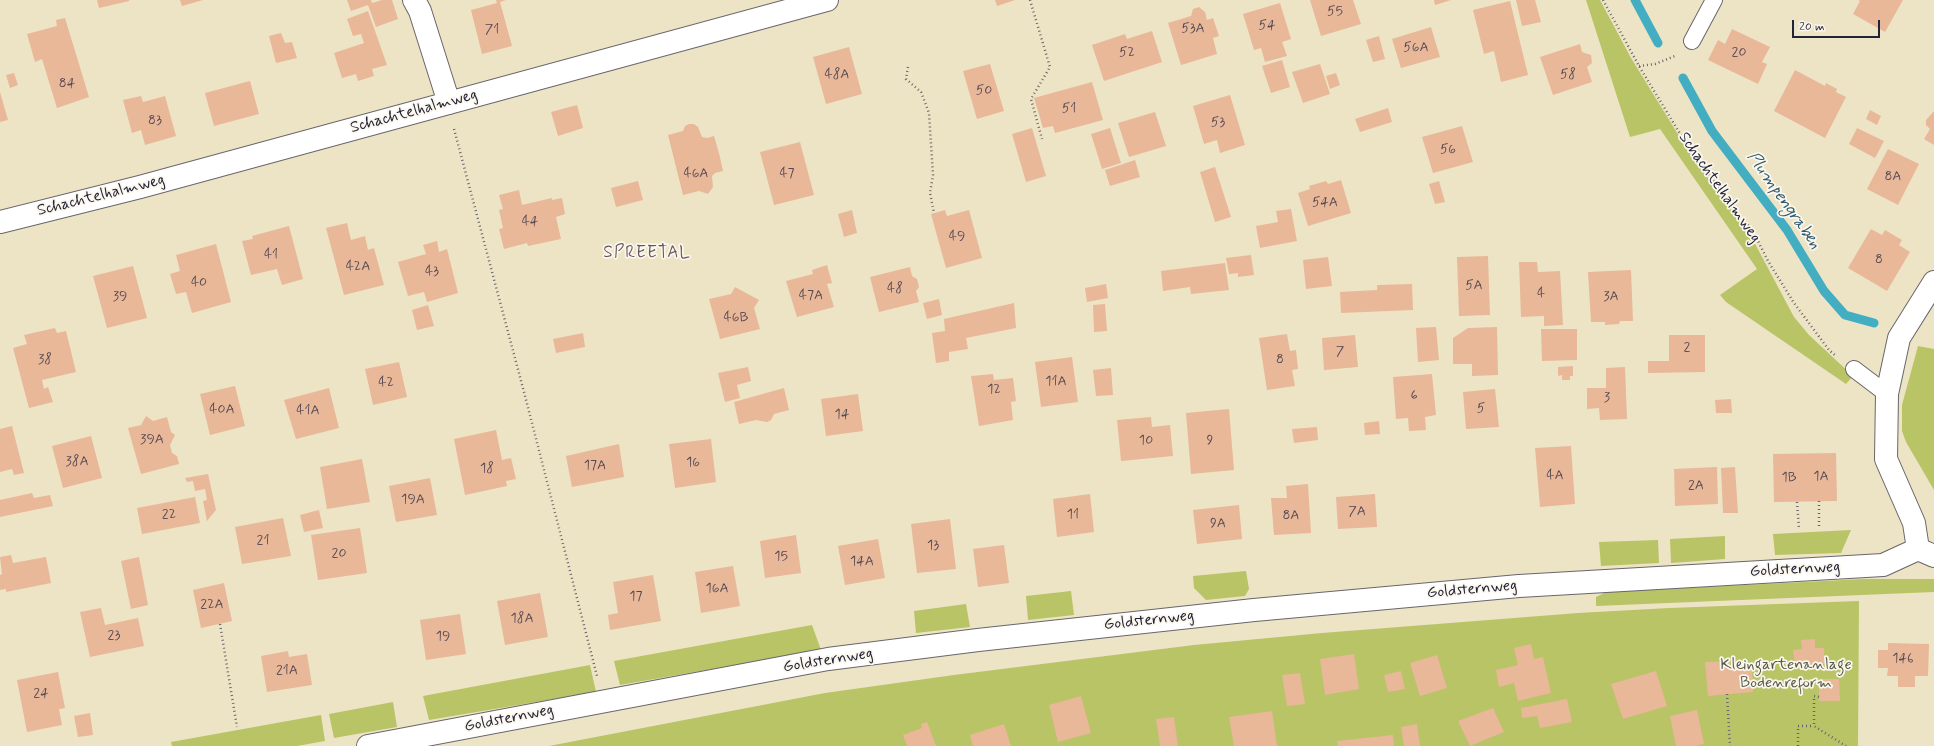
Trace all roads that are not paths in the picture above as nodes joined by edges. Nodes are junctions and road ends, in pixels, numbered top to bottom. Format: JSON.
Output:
{"nodes":[{"id":1,"x":414,"y":0,"type":"edge"},
{"id":2,"x":826,"y":0,"type":"edge"},
{"id":3,"x":1714,"y":0,"type":"edge"},
{"id":4,"x":1692,"y":41,"type":"road end"},
{"id":5,"x":450,"y":103,"type":"junction"},
{"id":6,"x":0,"y":222,"type":"edge"},
{"id":7,"x":1934,"y":282,"type":"edge"},
{"id":8,"x":1854,"y":369,"type":"road end"},
{"id":9,"x":1887,"y":394,"type":"junction"},
{"id":10,"x":1926,"y":553,"type":"edge"},
{"id":11,"x":368,"y":746,"type":"edge"}],
"edges":[{"from":1,"to":5,"type":"street"},
{"from":2,"to":5,"type":"street","name":"Schachtelhalmweg"},
{"from":3,"to":4,"type":"lane"},
{"from":5,"to":6,"type":"street","name":"Schachtelhalmweg"},
{"from":7,"to":9,"type":"street"},
{"from":8,"to":9,"type":"lane"},
{"from":9,"to":10,"type":"street"},
{"from":10,"to":11,"type":"street","name":"Goldsternweg"}]}
